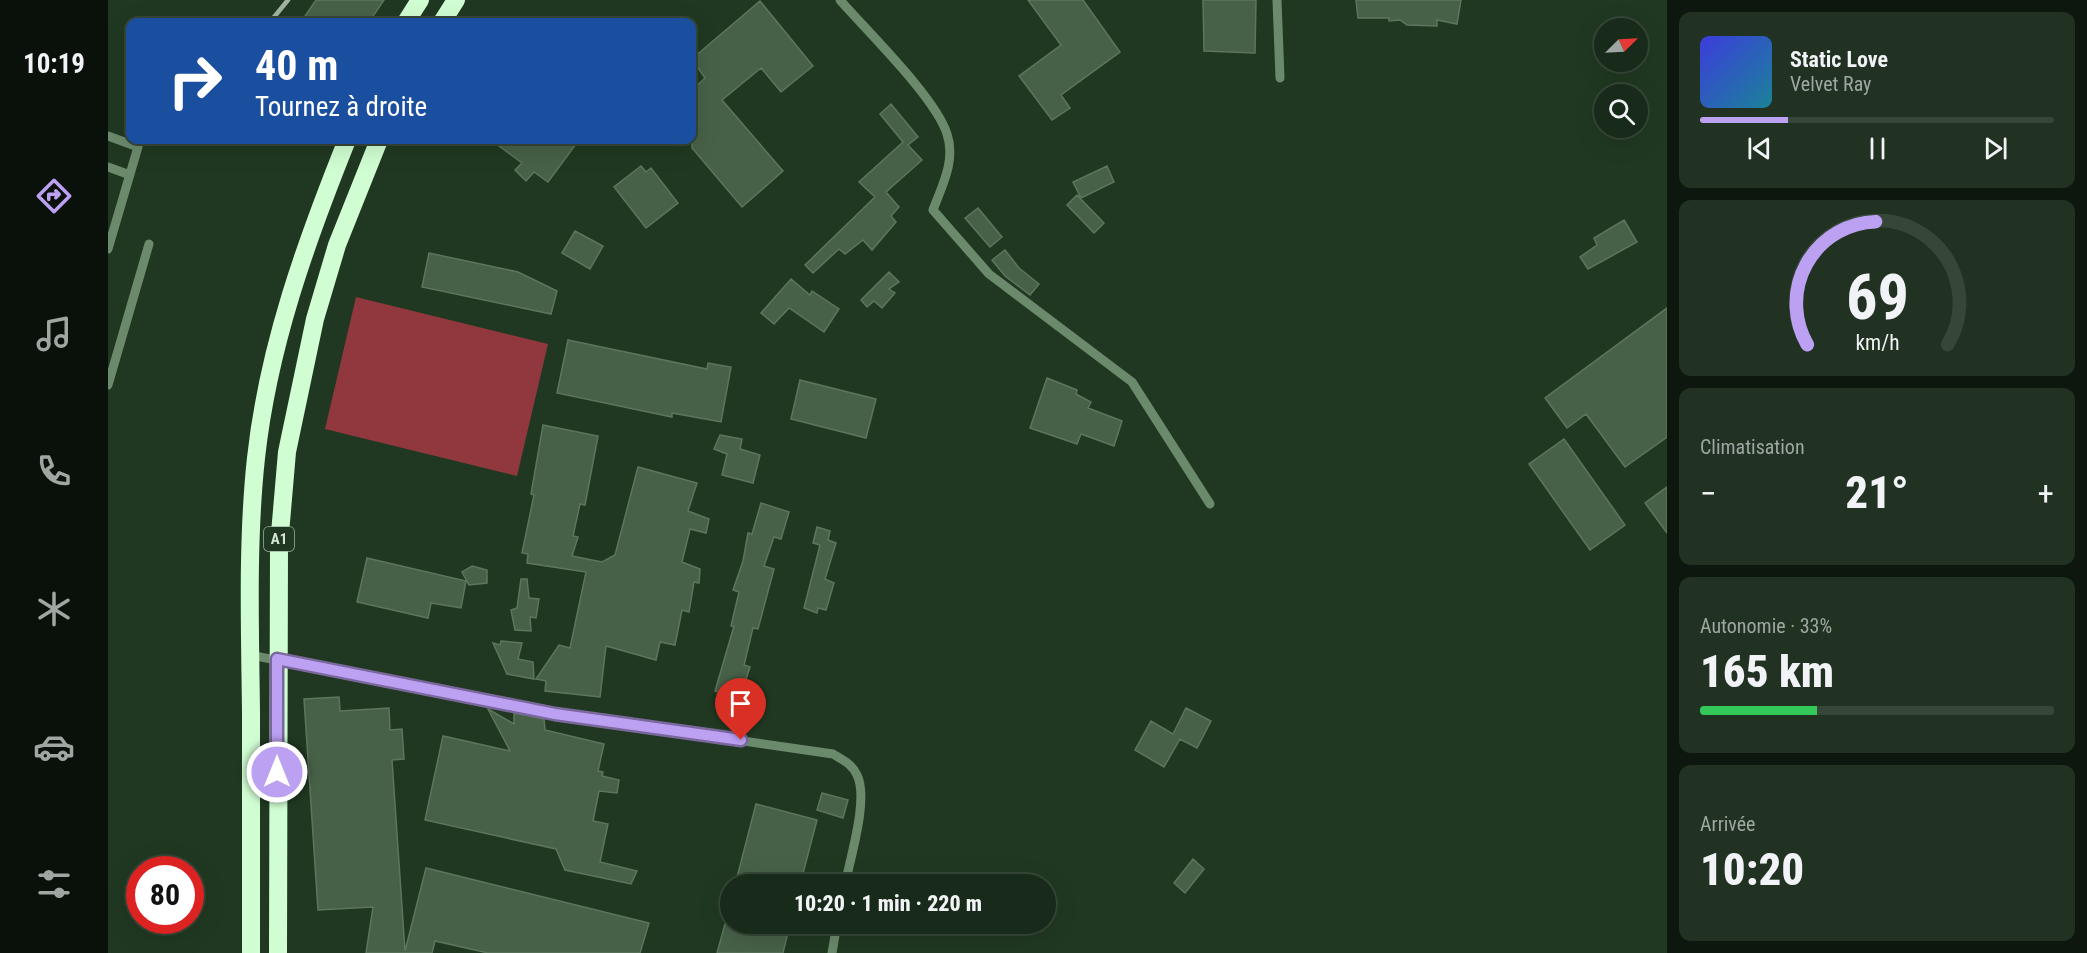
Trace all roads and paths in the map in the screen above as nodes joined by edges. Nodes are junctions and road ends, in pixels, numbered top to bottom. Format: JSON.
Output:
{"nodes":[{"id":1,"x":420,"y":0,"type":"edge"},
{"id":2,"x":456,"y":0,"type":"edge"},
{"id":3,"x":840,"y":0,"type":"edge"},
{"id":4,"x":1277,"y":0,"type":"edge"},
{"id":5,"x":409,"y":18,"type":"edge"},
{"id":6,"x":445,"y":18,"type":"edge"},
{"id":7,"x":1280,"y":78,"type":"dead end"},
{"id":8,"x":108,"y":136,"type":"edge"},
{"id":9,"x":126,"y":143,"type":"edge"},
{"id":10,"x":130,"y":144,"type":"edge"},
{"id":11,"x":346,"y":144,"type":"edge"},
{"id":12,"x":377,"y":144,"type":"edge"},
{"id":13,"x":108,"y":167,"type":"edge"},
{"id":14,"x":130,"y":175,"type":"junction"},
{"id":15,"x":149,"y":244,"type":"dead end"},
{"id":16,"x":108,"y":249,"type":"edge"},
{"id":17,"x":108,"y":385,"type":"edge"},
{"id":18,"x":1210,"y":504,"type":"dead end"},
{"id":19,"x":250,"y":656,"type":"junction"},
{"id":20,"x":277,"y":659,"type":"junction"},
{"id":21,"x":847,"y":874,"type":"edge"},
{"id":22,"x":835,"y":934,"type":"edge"},
{"id":23,"x":251,"y":953,"type":"edge"},
{"id":24,"x":278,"y":953,"type":"edge"},
{"id":25,"x":832,"y":953,"type":"edge"}],
"edges":[{"from":1,"to":5,"type":"highway"},
{"from":2,"to":6,"type":"highway"},
{"from":3,"to":18,"type":"lane"},
{"from":4,"to":7,"type":"lane"},
{"from":8,"to":9,"type":"lane"},
{"from":10,"to":14,"type":"lane"},
{"from":11,"to":19,"type":"highway","number":"A1"},
{"from":12,"to":20,"type":"highway","number":"A1"},
{"from":13,"to":14,"type":"lane"},
{"from":14,"to":16,"type":"lane"},
{"from":15,"to":17,"type":"lane"},
{"from":19,"to":20,"type":"lane"},
{"from":19,"to":23,"type":"highway","number":"A1"},
{"from":20,"to":21,"type":"lane"},
{"from":20,"to":24,"type":"highway","number":"A1"},
{"from":22,"to":25,"type":"lane"}]}
